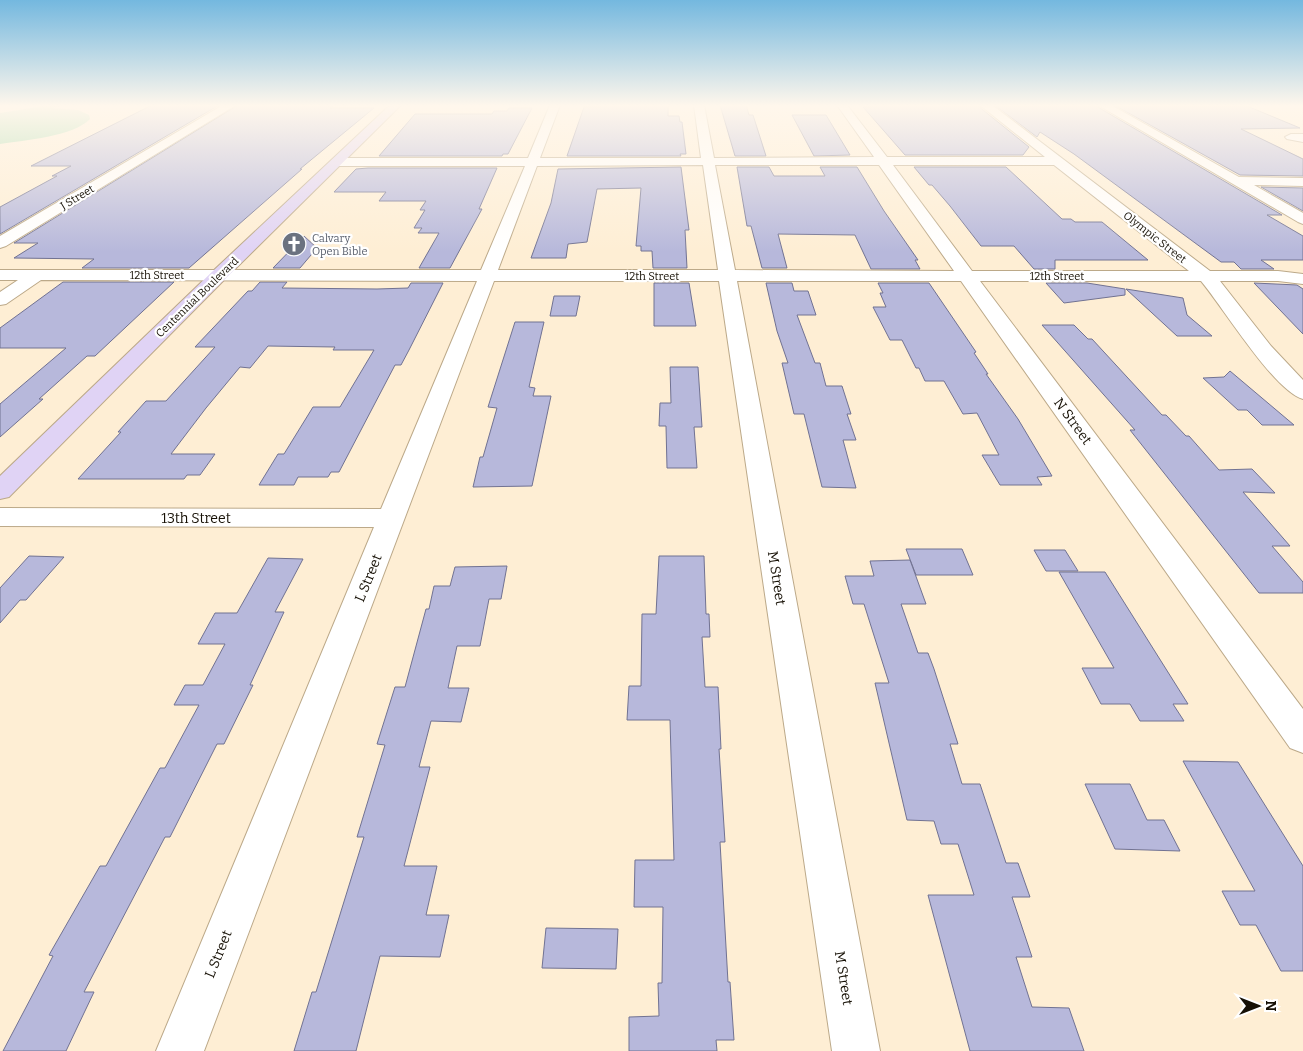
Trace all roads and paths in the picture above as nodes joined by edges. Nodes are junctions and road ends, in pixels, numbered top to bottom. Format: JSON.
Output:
{"nodes":[{"id":1,"x":149,"y":154,"type":"edge"},
{"id":2,"x":346,"y":154,"type":"edge"},
{"id":3,"x":536,"y":154,"type":"edge"},
{"id":4,"x":707,"y":154,"type":"edge"},
{"id":5,"x":878,"y":154,"type":"edge"},
{"id":6,"x":1048,"y":154,"type":"edge"},
{"id":7,"x":1189,"y":154,"type":"edge"},
{"id":8,"x":533,"y":161,"type":"junction"},
{"id":9,"x":883,"y":161,"type":"junction"},
{"id":10,"x":1057,"y":161,"type":"junction"},
{"id":11,"x":338,"y":162,"type":"junction"},
{"id":12,"x":708,"y":162,"type":"junction"},
{"id":13,"x":1237,"y":181,"type":"junction"},
{"id":14,"x":1303,"y":182,"type":"edge"},
{"id":15,"x":1303,"y":219,"type":"edge"},
{"id":16,"x":0,"y":243,"type":"edge"},
{"id":17,"x":0,"y":275,"type":"edge"},
{"id":18,"x":37,"y":275,"type":"junction"},
{"id":19,"x":219,"y":275,"type":"junction"},
{"id":20,"x":488,"y":275,"type":"junction"},
{"id":21,"x":727,"y":276,"type":"junction"},
{"id":22,"x":967,"y":276,"type":"junction"},
{"id":23,"x":1206,"y":276,"type":"junction"},
{"id":24,"x":1303,"y":279,"type":"edge"},
{"id":25,"x":0,"y":300,"type":"edge"},
{"id":26,"x":1303,"y":392,"type":"edge"},
{"id":27,"x":0,"y":491,"type":"edge"},
{"id":28,"x":0,"y":517,"type":"edge"},
{"id":29,"x":392,"y":518,"type":"junction"},
{"id":30,"x":1303,"y":737,"type":"edge"},
{"id":31,"x":180,"y":1051,"type":"edge"},
{"id":32,"x":856,"y":1051,"type":"edge"}],
"edges":[{"from":1,"to":16,"type":"street","name":"J Street"},
{"from":2,"to":11,"type":"main road","name":"Centennial Boulevard"},
{"from":3,"to":8,"type":"street","name":"L Street"},
{"from":4,"to":12,"type":"street","name":"M Street"},
{"from":5,"to":9,"type":"street","name":"N Street"},
{"from":6,"to":10,"type":"street","name":"Olympic Street"},
{"from":7,"to":13,"type":"street"},
{"from":8,"to":11,"type":"street"},
{"from":8,"to":12,"type":"street"},
{"from":8,"to":20,"type":"street","name":"L Street"},
{"from":9,"to":10,"type":"street"},
{"from":9,"to":12,"type":"street"},
{"from":9,"to":22,"type":"street","name":"N Street"},
{"from":10,"to":23,"type":"street","name":"Olympic Street"},
{"from":11,"to":19,"type":"main road","name":"Centennial Boulevard"},
{"from":12,"to":21,"type":"street","name":"M Street"},
{"from":13,"to":14,"type":"street"},
{"from":13,"to":15,"type":"street"},
{"from":17,"to":18,"type":"street","name":"12th Street"},
{"from":18,"to":19,"type":"street","name":"12th Street"},
{"from":18,"to":25,"type":"street"},
{"from":19,"to":20,"type":"street","name":"12th Street"},
{"from":19,"to":27,"type":"main road","name":"Centennial Boulevard"},
{"from":20,"to":21,"type":"street","name":"12th Street"},
{"from":20,"to":29,"type":"street","name":"L Street"},
{"from":21,"to":22,"type":"street","name":"12th Street"},
{"from":21,"to":32,"type":"street","name":"M Street"},
{"from":22,"to":23,"type":"street","name":"12th Street"},
{"from":22,"to":30,"type":"street","name":"N Street"},
{"from":23,"to":24,"type":"street","name":"12th Street"},
{"from":23,"to":26,"type":"street","name":"Olympic Street"},
{"from":28,"to":29,"type":"street","name":"13th Street"},
{"from":29,"to":31,"type":"street","name":"L Street"}]}
